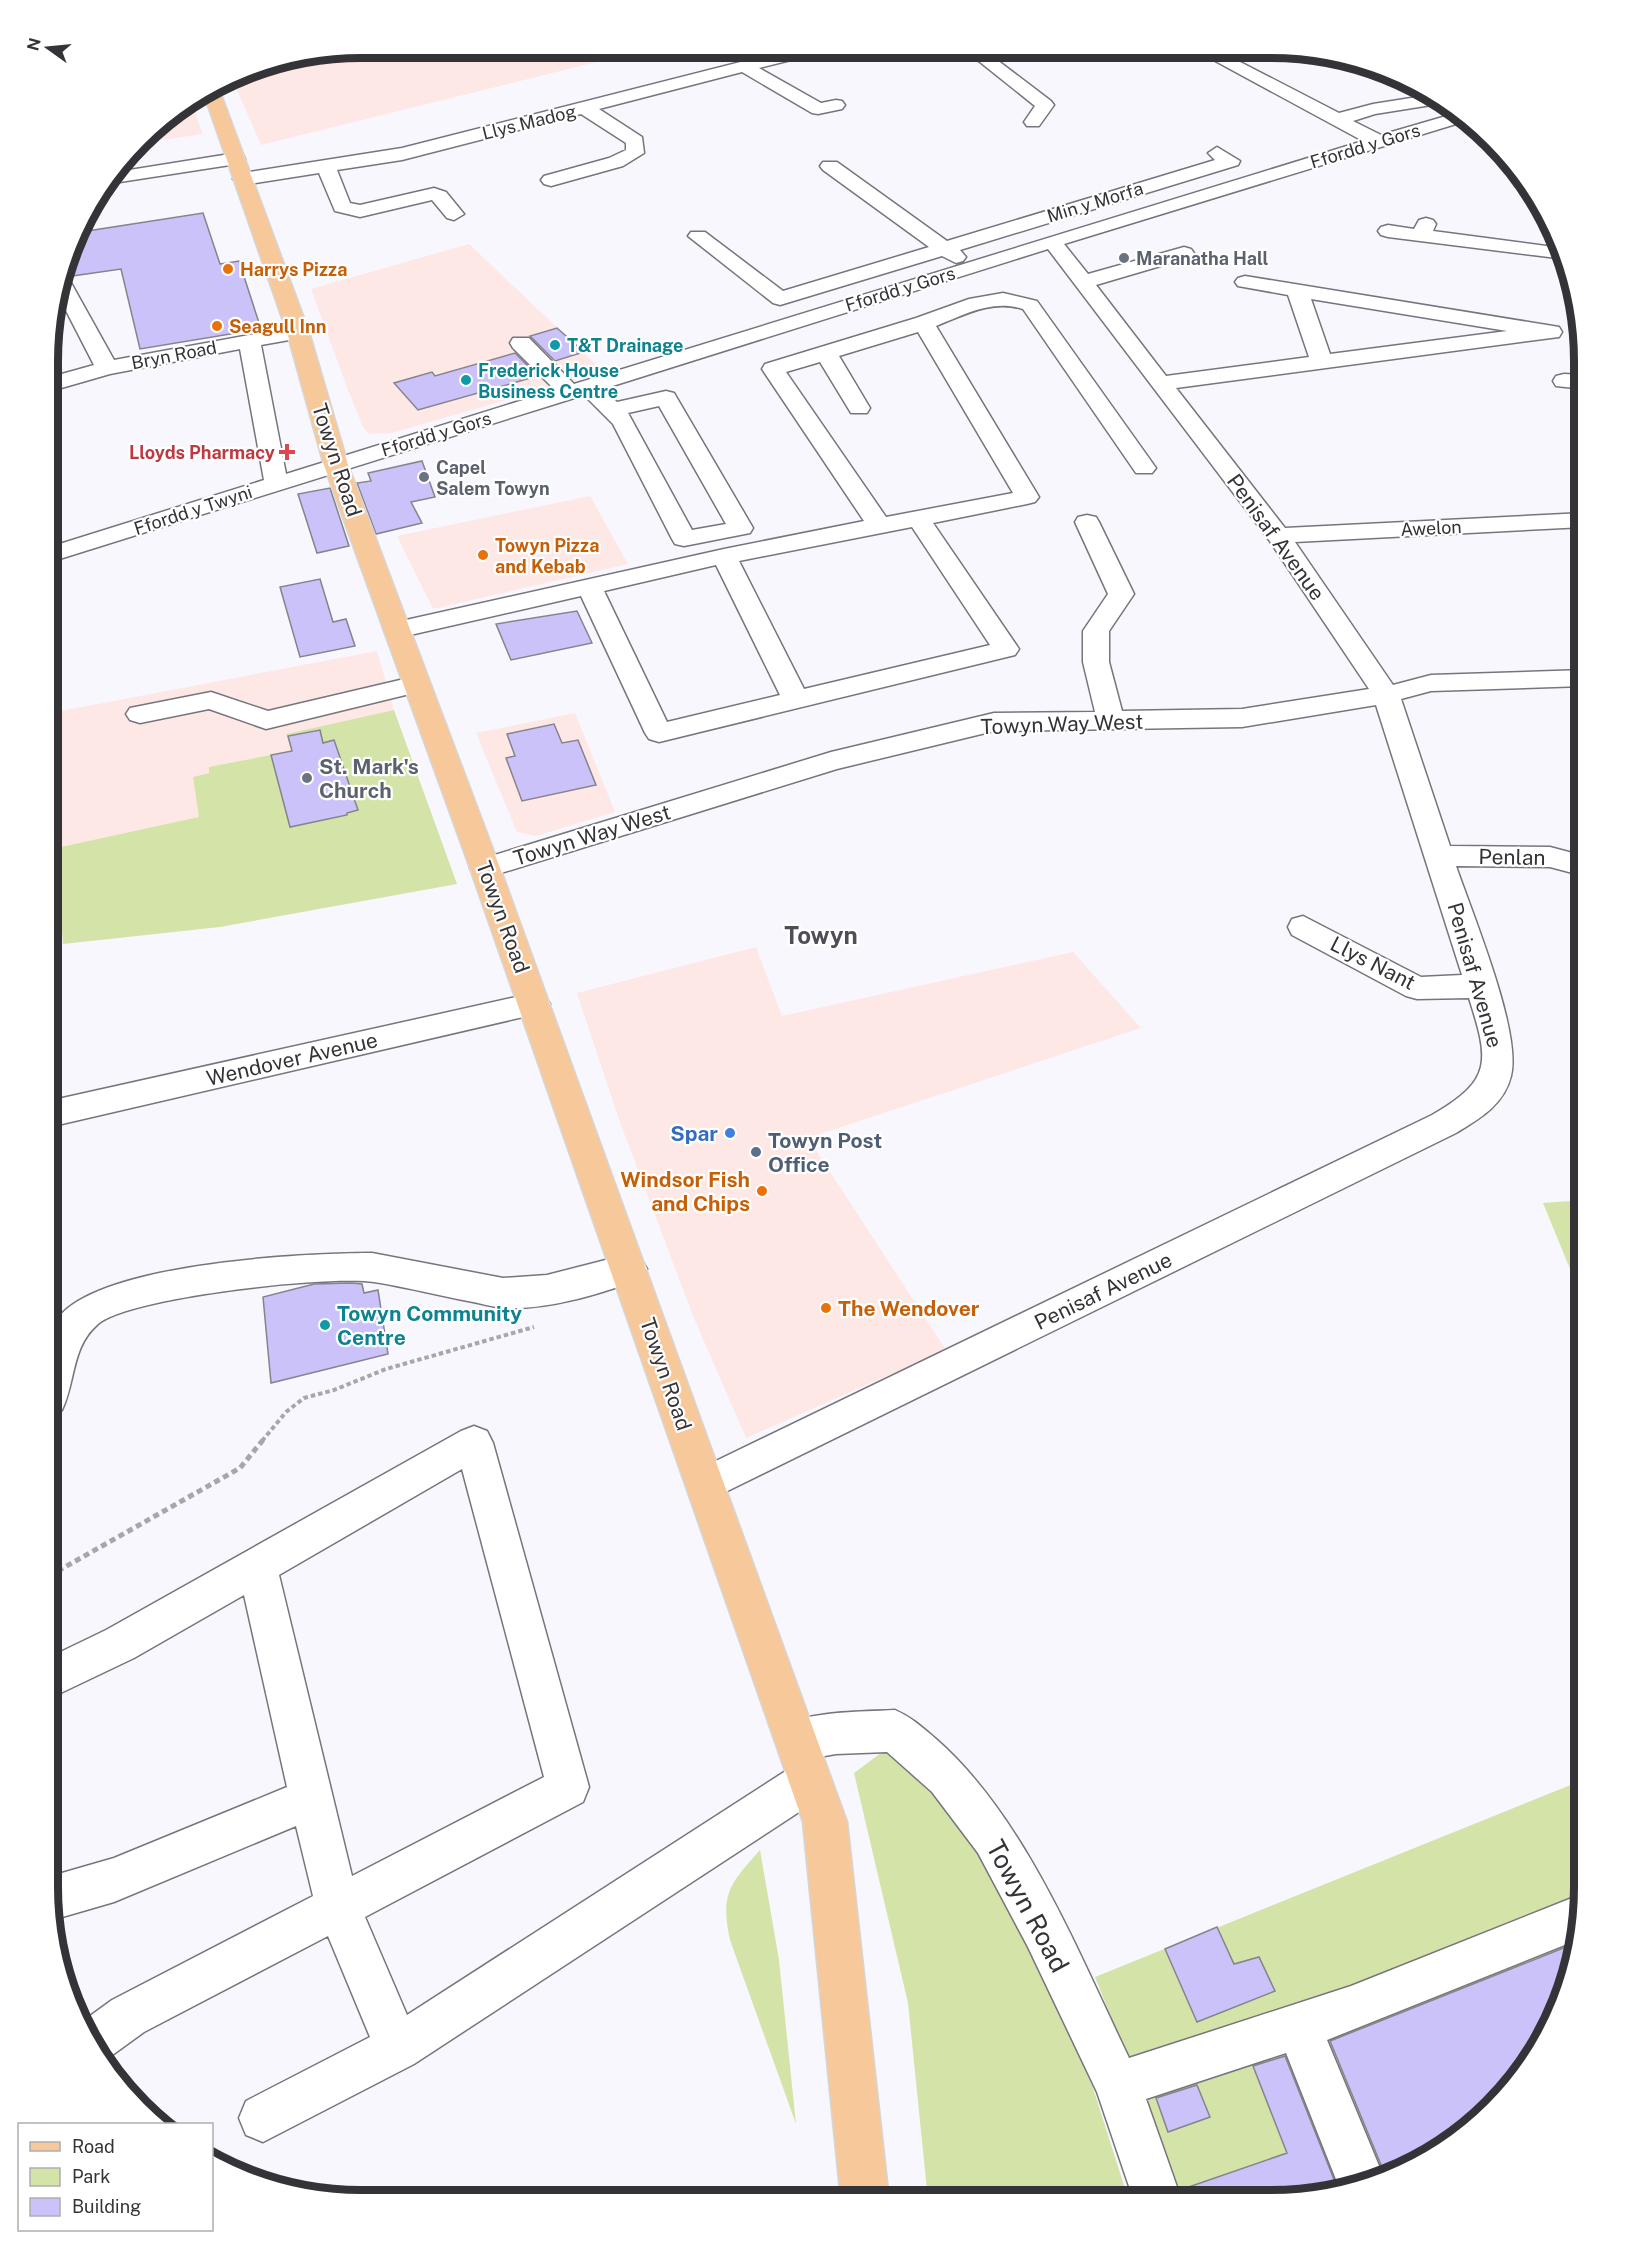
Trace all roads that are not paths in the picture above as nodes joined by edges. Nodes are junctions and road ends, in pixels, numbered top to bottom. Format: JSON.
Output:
{"nodes":[{"id":1,"x":780,"y":58,"type":"edge"},
{"id":2,"x":984,"y":58,"type":"edge"},
{"id":3,"x":1218,"y":58,"type":"edge"},
{"id":4,"x":746,"y":67,"type":"junction"},
{"id":5,"x":214,"y":97,"type":"edge"},
{"id":6,"x":1065,"y":99,"type":"dead end"},
{"id":7,"x":1041,"y":100,"type":"junction"},
{"id":8,"x":1425,"y":101,"type":"edge"},
{"id":9,"x":836,"y":105,"type":"dead end"},
{"id":10,"x":585,"y":108,"type":"junction"},
{"id":11,"x":1337,"y":120,"type":"junction"},
{"id":12,"x":1453,"y":120,"type":"edge"},
{"id":13,"x":1033,"y":122,"type":"dead end"},
{"id":14,"x":1380,"y":142,"type":"junction"},
{"id":15,"x":1217,"y":153,"type":"dead end"},
{"id":16,"x":851,"y":159,"type":"dead end"},
{"id":17,"x":326,"y":166,"type":"junction"},
{"id":18,"x":239,"y":169,"type":"junction"},
{"id":19,"x":120,"y":178,"type":"edge"},
{"id":20,"x":551,"y":180,"type":"dead end"},
{"id":21,"x":454,"y":214,"type":"dead end"},
{"id":22,"x":1388,"y":231,"type":"dead end"},
{"id":23,"x":698,"y":236,"type":"dead end"},
{"id":24,"x":1052,"y":241,"type":"junction"},
{"id":25,"x":944,"y":249,"type":"junction"},
{"id":26,"x":1552,"y":252,"type":"edge"},
{"id":27,"x":1184,"y":253,"type":"dead end"},
{"id":28,"x":969,"y":267,"type":"junction"},
{"id":29,"x":1084,"y":282,"type":"junction"},
{"id":30,"x":1245,"y":282,"type":"dead end"},
{"id":31,"x":1297,"y":290,"type":"junction"},
{"id":32,"x":67,"y":292,"type":"edge"},
{"id":33,"x":924,"y":323,"type":"junction"},
{"id":34,"x":298,"y":332,"type":"junction"},
{"id":35,"x":249,"y":341,"type":"junction"},
{"id":36,"x":521,"y":343,"type":"dead end"},
{"id":37,"x":826,"y":353,"type":"junction"},
{"id":38,"x":1322,"y":362,"type":"junction"},
{"id":39,"x":107,"y":368,"type":"junction"},
{"id":40,"x":58,"y":382,"type":"edge"},
{"id":41,"x":1160,"y":383,"type":"junction"},
{"id":42,"x":579,"y":389,"type":"junction"},
{"id":43,"x":859,"y":408,"type":"dead end"},
{"id":44,"x":612,"y":410,"type":"junction"},
{"id":45,"x":336,"y":465,"type":"junction"},
{"id":46,"x":1144,"y":468,"type":"dead end"},
{"id":47,"x":276,"y":484,"type":"junction"},
{"id":48,"x":918,"y":518,"type":"junction"},
{"id":49,"x":1574,"y":521,"type":"edge"},
{"id":50,"x":1087,"y":522,"type":"dead end"},
{"id":51,"x":879,"y":525,"type":"junction"},
{"id":52,"x":1278,"y":536,"type":"junction"},
{"id":53,"x":58,"y":552,"type":"edge"},
{"id":54,"x":724,"y":556,"type":"junction"},
{"id":55,"x":589,"y":586,"type":"junction"},
{"id":56,"x":397,"y":630,"type":"junction"},
{"id":57,"x":1574,"y":678,"type":"edge"},
{"id":58,"x":417,"y":684,"type":"junction"},
{"id":59,"x":1386,"y":695,"type":"junction"},
{"id":60,"x":796,"y":700,"type":"junction"},
{"id":61,"x":140,"y":714,"type":"dead end"},
{"id":62,"x":1111,"y":722,"type":"junction"},
{"id":63,"x":1440,"y":856,"type":"junction"},
{"id":64,"x":1574,"y":863,"type":"edge"},
{"id":65,"x":485,"y":868,"type":"junction"},
{"id":66,"x":1303,"y":927,"type":"dead end"},
{"id":67,"x":1482,"y":986,"type":"junction"},
{"id":68,"x":534,"y":1004,"type":"junction"},
{"id":69,"x":58,"y":1112,"type":"edge"},
{"id":70,"x":628,"y":1269,"type":"junction"},
{"id":71,"x":58,"y":1357,"type":"edge"},
{"id":72,"x":705,"y":1485,"type":"junction"},
{"id":73,"x":258,"y":1565,"type":"junction"},
{"id":74,"x":58,"y":1674,"type":"edge"},
{"id":75,"x":803,"y":1760,"type":"junction"},
{"id":76,"x":311,"y":1798,"type":"junction"},
{"id":77,"x":58,"y":1896,"type":"edge"},
{"id":78,"x":338,"y":1907,"type":"junction"},
{"id":79,"x":1572,"y":1920,"type":"edge"},
{"id":80,"x":1298,"y":2026,"type":"junction"},
{"id":81,"x":99,"y":2038,"type":"edge"},
{"id":82,"x":399,"y":2048,"type":"junction"},
{"id":83,"x":1118,"y":2085,"type":"junction"},
{"id":84,"x":263,"y":2118,"type":"dead end"},
{"id":85,"x":1359,"y":2177,"type":"edge"},
{"id":86,"x":865,"y":2190,"type":"edge"},
{"id":87,"x":1154,"y":2190,"type":"edge"}],
"edges":[{"from":1,"to":4,"type":"street","name":"Llys Madog"},
{"from":2,"to":7,"type":"street"},
{"from":3,"to":11,"type":"street"},
{"from":4,"to":9,"type":"street"},
{"from":4,"to":10,"type":"street","name":"Llys Madog"},
{"from":5,"to":18,"type":"main road","name":"Towyn Road"},
{"from":6,"to":7,"type":"street"},
{"from":7,"to":13,"type":"street"},
{"from":8,"to":11,"type":"street"},
{"from":10,"to":17,"type":"street","name":"Llys Madog"},
{"from":10,"to":20,"type":"street"},
{"from":11,"to":14,"type":"street"},
{"from":12,"to":14,"type":"street","name":"Ffordd y Gors"},
{"from":14,"to":24,"type":"street","name":"Ffordd y Gors"},
{"from":15,"to":25,"type":"street","name":"Min y Morfa"},
{"from":16,"to":25,"type":"street"},
{"from":17,"to":18,"type":"street","name":"Llys Madog"},
{"from":17,"to":21,"type":"street"},
{"from":18,"to":19,"type":"street","name":"Llys Madog"},
{"from":18,"to":34,"type":"main road","name":"Towyn Road"},
{"from":22,"to":26,"type":"street"},
{"from":23,"to":25,"type":"street","name":"Min y Morfa"},
{"from":24,"to":28,"type":"street","name":"Ffordd y Gors"},
{"from":24,"to":29,"type":"street","name":"Penisaf Avenue"},
{"from":25,"to":28,"type":"street"},
{"from":27,"to":29,"type":"street"},
{"from":28,"to":42,"type":"street","name":"Ffordd y Gors"},
{"from":29,"to":41,"type":"street","name":"Penisaf Avenue"},
{"from":30,"to":31,"type":"street"},
{"from":31,"to":38,"type":"street"},
{"from":31,"to":38,"type":"street"},
{"from":32,"to":39,"type":"street"},
{"from":33,"to":37,"type":"street"},
{"from":33,"to":46,"type":"street"},
{"from":33,"to":48,"type":"street"},
{"from":34,"to":35,"type":"street","name":"Bryn Road"},
{"from":34,"to":45,"type":"main road","name":"Towyn Road"},
{"from":35,"to":39,"type":"street","name":"Bryn Road"},
{"from":35,"to":47,"type":"street"},
{"from":36,"to":42,"type":"street"},
{"from":37,"to":43,"type":"street"},
{"from":37,"to":51,"type":"street"},
{"from":38,"to":41,"type":"street"},
{"from":39,"to":40,"type":"street","name":"Bryn Road"},
{"from":41,"to":52,"type":"street","name":"Penisaf Avenue"},
{"from":42,"to":44,"type":"street"},
{"from":42,"to":45,"type":"street","name":"Ffordd y Gors"},
{"from":44,"to":44,"type":"street"},
{"from":45,"to":47,"type":"street","name":"Ffordd y Twyni"},
{"from":45,"to":56,"type":"main road","name":"Towyn Road"},
{"from":47,"to":53,"type":"street","name":"Ffordd y Twyni"},
{"from":48,"to":51,"type":"street"},
{"from":48,"to":60,"type":"street"},
{"from":49,"to":52,"type":"street","name":"Awelon"},
{"from":50,"to":62,"type":"street"},
{"from":51,"to":54,"type":"street"},
{"from":52,"to":59,"type":"street","name":"Penisaf Avenue"},
{"from":54,"to":55,"type":"street"},
{"from":54,"to":60,"type":"street"},
{"from":55,"to":56,"type":"street"},
{"from":55,"to":60,"type":"street"},
{"from":56,"to":58,"type":"main road","name":"Towyn Road"},
{"from":57,"to":59,"type":"street","name":"Towyn Way West"},
{"from":58,"to":61,"type":"street"},
{"from":58,"to":65,"type":"main road","name":"Towyn Road"},
{"from":59,"to":62,"type":"street","name":"Towyn Way West"},
{"from":59,"to":63,"type":"street","name":"Penisaf Avenue"},
{"from":62,"to":65,"type":"street","name":"Towyn Way West"},
{"from":63,"to":64,"type":"street","name":"Penlan"},
{"from":63,"to":67,"type":"street","name":"Penisaf Avenue"},
{"from":65,"to":68,"type":"main road","name":"Towyn Road"},
{"from":66,"to":67,"type":"street","name":"Llys Nant"},
{"from":67,"to":72,"type":"street","name":"Penisaf Avenue"},
{"from":68,"to":69,"type":"street","name":"Wendover Avenue"},
{"from":68,"to":70,"type":"main road","name":"Towyn Road"},
{"from":70,"to":71,"type":"street"},
{"from":70,"to":72,"type":"main road","name":"Towyn Road"},
{"from":72,"to":75,"type":"main road","name":"Towyn Road"},
{"from":73,"to":74,"type":"street"},
{"from":73,"to":76,"type":"street"},
{"from":73,"to":78,"type":"street"},
{"from":75,"to":82,"type":"street"},
{"from":75,"to":83,"type":"street","name":"Towyn Road"},
{"from":75,"to":86,"type":"main road","name":"Towyn Road"},
{"from":76,"to":77,"type":"street"},
{"from":76,"to":78,"type":"street"},
{"from":78,"to":81,"type":"street"},
{"from":78,"to":82,"type":"street"},
{"from":79,"to":80,"type":"street"},
{"from":80,"to":83,"type":"street"},
{"from":80,"to":85,"type":"street"},
{"from":82,"to":84,"type":"street"},
{"from":83,"to":87,"type":"street","name":"Towyn Road"}]}
